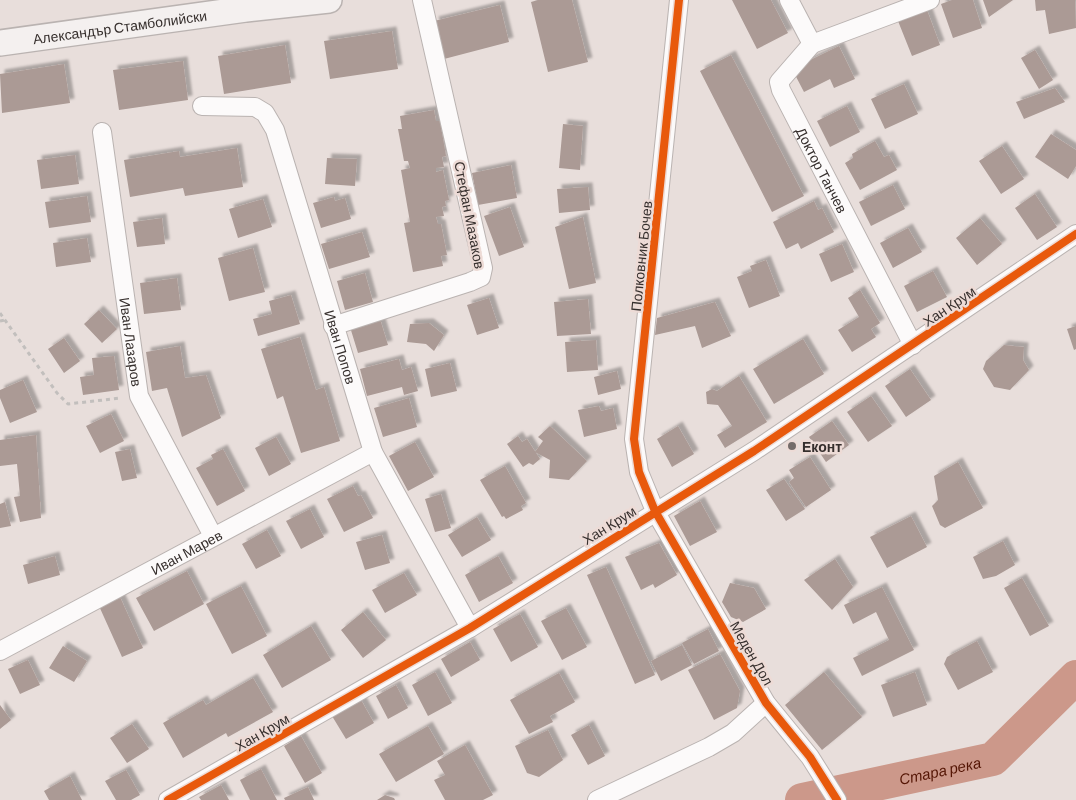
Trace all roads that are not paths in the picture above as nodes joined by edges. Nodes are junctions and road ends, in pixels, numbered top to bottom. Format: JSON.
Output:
{"nodes":[{"id":1,"x":329,"y":0,"type":"edge"},
{"id":2,"x":422,"y":0,"type":"edge"},
{"id":3,"x":680,"y":0,"type":"edge"},
{"id":4,"x":789,"y":0,"type":"edge"},
{"id":5,"x":930,"y":0,"type":"edge"},
{"id":6,"x":246,"y":4,"type":"edge"},
{"id":7,"x":0,"y":43,"type":"edge"},
{"id":8,"x":812,"y":44,"type":"junction"},
{"id":9,"x":202,"y":106,"type":"dead end"},
{"id":10,"x":102,"y":132,"type":"dead end"},
{"id":11,"x":1076,"y":234,"type":"edge"},
{"id":12,"x":333,"y":326,"type":"junction"},
{"id":13,"x":913,"y":345,"type":"junction"},
{"id":14,"x":373,"y":452,"type":"junction"},
{"id":15,"x":655,"y":511,"type":"junction"},
{"id":16,"x":213,"y":536,"type":"junction"},
{"id":17,"x":470,"y":628,"type":"junction"},
{"id":18,"x":0,"y":651,"type":"edge"},
{"id":19,"x":766,"y":703,"type":"junction"},
{"id":20,"x":168,"y":800,"type":"edge"},
{"id":21,"x":598,"y":800,"type":"edge"},
{"id":22,"x":837,"y":800,"type":"edge"}],
"edges":[{"from":1,"to":6,"type":"street","name":"Александър Стамболийски"},
{"from":2,"to":12,"type":"street","name":"Стефан Мазаков"},
{"from":3,"to":15,"type":"street","name":"Полковник Бочев"},
{"from":4,"to":8,"type":"street"},
{"from":5,"to":8,"type":"street"},
{"from":6,"to":7,"type":"street","name":"Александър Стамболийски"},
{"from":8,"to":13,"type":"street","name":"Доктор Танчев"},
{"from":9,"to":12,"type":"street","name":"Иван Попов"},
{"from":10,"to":16,"type":"street","name":"Иван Лазаров"},
{"from":11,"to":13,"type":"street","name":"Хан Крум"},
{"from":12,"to":14,"type":"street","name":"Иван Попов"},
{"from":13,"to":15,"type":"street","name":"Хан Крум"},
{"from":14,"to":16,"type":"street","name":"Иван Марев"},
{"from":14,"to":17,"type":"street","name":"Иван Попов"},
{"from":15,"to":17,"type":"street","name":"Хан Крум"},
{"from":15,"to":19,"type":"street","name":"Меден Дол"},
{"from":16,"to":18,"type":"street","name":"Иван Марев"},
{"from":17,"to":20,"type":"street","name":"Хан Крум"},
{"from":19,"to":21,"type":"street"},
{"from":19,"to":22,"type":"street","name":"Меден Дол"}]}
